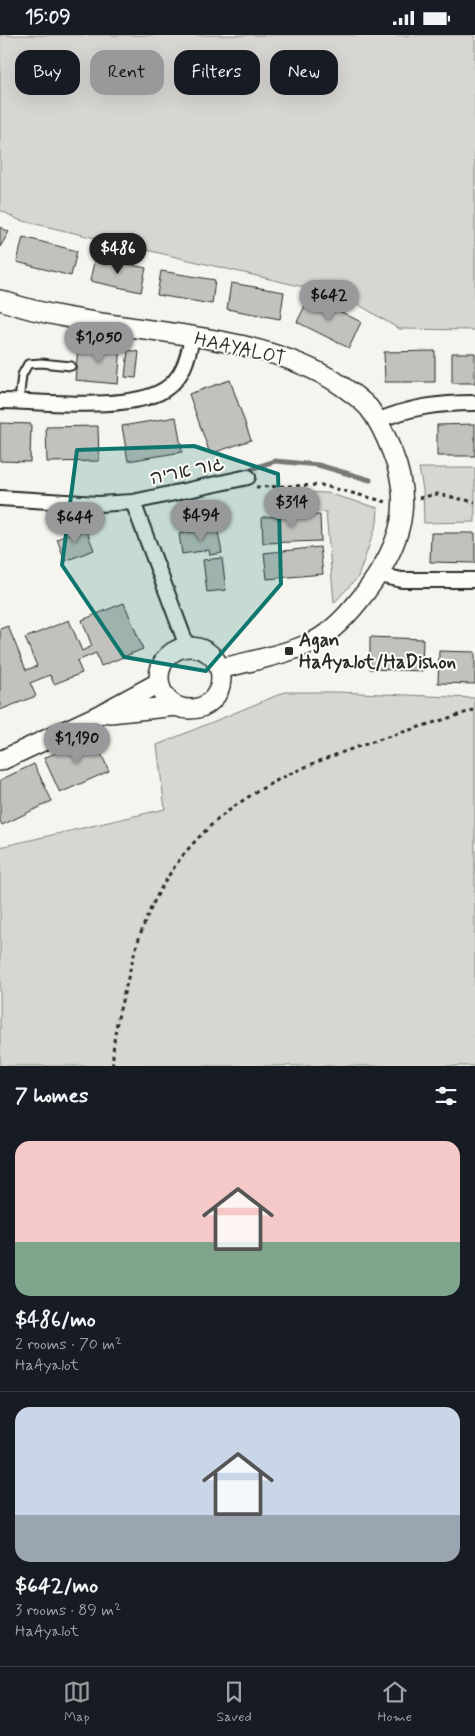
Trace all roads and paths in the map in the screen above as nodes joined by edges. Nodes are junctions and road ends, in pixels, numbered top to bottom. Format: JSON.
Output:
{"nodes":[{"id":1,"x":0,"y":300,"type":"edge"},
{"id":2,"x":192,"y":337,"type":"junction"},
{"id":3,"x":71,"y":366,"type":"dead end"},
{"id":4,"x":0,"y":401,"type":"edge"},
{"id":5,"x":19,"y":401,"type":"junction"},
{"id":6,"x":475,"y":403,"type":"edge"},
{"id":7,"x":377,"y":421,"type":"junction"},
{"id":8,"x":248,"y":477,"type":"joint"},
{"id":9,"x":0,"y":498,"type":"edge"},
{"id":10,"x":133,"y":502,"type":"junction"},
{"id":11,"x":475,"y":502,"type":"edge"},
{"id":12,"x":404,"y":504,"type":"junction"},
{"id":13,"x":379,"y":575,"type":"junction"},
{"id":14,"x":475,"y":580,"type":"edge"},
{"id":15,"x":187,"y":646,"type":"junction"},
{"id":16,"x":220,"y":669,"type":"junction"},
{"id":17,"x":158,"y":683,"type":"junction"},
{"id":18,"x":176,"y":706,"type":"junction"},
{"id":19,"x":474,"y":710,"type":"edge"},
{"id":20,"x":99,"y":715,"type":"junction"},
{"id":21,"x":0,"y":761,"type":"edge"},
{"id":22,"x":113,"y":1066,"type":"edge"}],
"edges":[{"from":1,"to":2,"type":"street","name":"HAAYALOT"},
{"from":2,"to":5,"type":"street"},
{"from":2,"to":7,"type":"street","name":"HAAYALOT"},
{"from":3,"to":5,"type":"lane"},
{"from":4,"to":5,"type":"street"},
{"from":6,"to":7,"type":"street"},
{"from":7,"to":12,"type":"street","name":"HAAYALOT"},
{"from":8,"to":10,"type":"street","name":"גור אריה"},
{"from":8,"to":12,"type":"path"},
{"from":9,"to":10,"type":"street","name":"גור אריה"},
{"from":10,"to":15,"type":"street","name":"גור אריה"},
{"from":11,"to":12,"type":"path"},
{"from":12,"to":13,"type":"street","name":"HAAYALOT"},
{"from":13,"to":14,"type":"street"},
{"from":13,"to":16,"type":"street","name":"HAAYALOT"},
{"from":15,"to":16,"type":"street"},
{"from":15,"to":17,"type":"street"},
{"from":16,"to":18,"type":"street"},
{"from":17,"to":18,"type":"street"},
{"from":17,"to":20,"type":"street"},
{"from":18,"to":20,"type":"street"},
{"from":19,"to":22,"type":"path"},
{"from":20,"to":21,"type":"street"}]}
